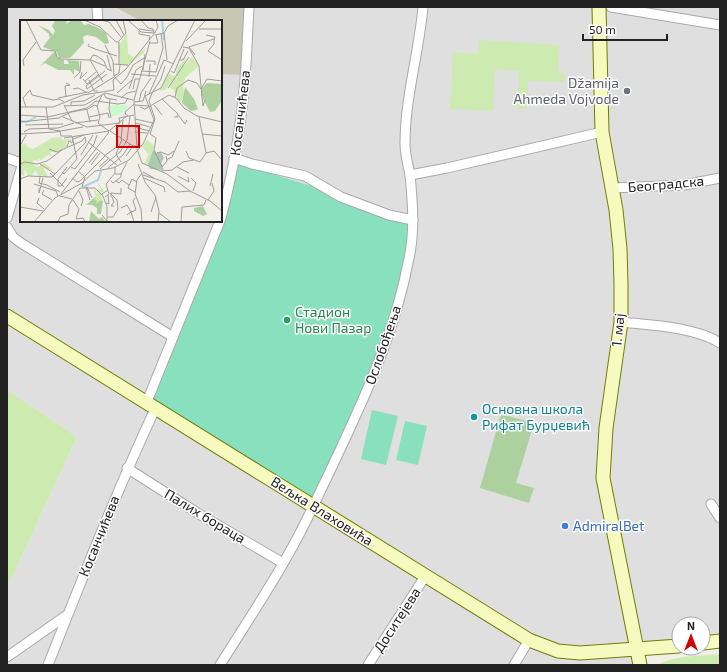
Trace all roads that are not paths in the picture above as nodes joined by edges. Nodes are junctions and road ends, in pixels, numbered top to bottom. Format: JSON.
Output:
{"nodes":[{"id":1,"x":97,"y":7,"type":"edge"},
{"id":2,"x":249,"y":7,"type":"edge"},
{"id":3,"x":423,"y":7,"type":"edge"},
{"id":4,"x":600,"y":7,"type":"edge"},
{"id":5,"x":611,"y":7,"type":"edge"},
{"id":6,"x":98,"y":20,"type":"edge"},
{"id":7,"x":720,"y":25,"type":"edge"},
{"id":8,"x":602,"y":132,"type":"junction"},
{"id":9,"x":7,"y":158,"type":"edge"},
{"id":10,"x":234,"y":158,"type":"junction"},
{"id":11,"x":20,"y":163,"type":"edge"},
{"id":12,"x":20,"y":172,"type":"edge"},
{"id":13,"x":410,"y":175,"type":"junction"},
{"id":14,"x":720,"y":178,"type":"edge"},
{"id":15,"x":612,"y":188,"type":"junction"},
{"id":16,"x":222,"y":213,"type":"edge"},
{"id":17,"x":7,"y":218,"type":"edge"},
{"id":18,"x":413,"y":220,"type":"junction"},
{"id":19,"x":220,"y":222,"type":"edge"},
{"id":20,"x":7,"y":227,"type":"edge"},
{"id":21,"x":7,"y":316,"type":"edge"},
{"id":22,"x":620,"y":322,"type":"junction"},
{"id":23,"x":173,"y":337,"type":"junction"},
{"id":24,"x":720,"y":343,"type":"edge"},
{"id":25,"x":150,"y":406,"type":"junction"},
{"id":26,"x":127,"y":468,"type":"junction"},
{"id":27,"x":711,"y":504,"type":"dead end"},
{"id":28,"x":313,"y":505,"type":"junction"},
{"id":29,"x":720,"y":518,"type":"edge"},
{"id":30,"x":283,"y":563,"type":"junction"},
{"id":31,"x":426,"y":575,"type":"junction"},
{"id":32,"x":67,"y":615,"type":"junction"},
{"id":33,"x":529,"y":640,"type":"junction"},
{"id":34,"x":671,"y":647,"type":"edge"},
{"id":35,"x":638,"y":649,"type":"junction"},
{"id":36,"x":7,"y":657,"type":"edge"},
{"id":37,"x":48,"y":665,"type":"edge"},
{"id":38,"x":220,"y":665,"type":"edge"},
{"id":39,"x":368,"y":665,"type":"edge"},
{"id":40,"x":514,"y":665,"type":"edge"},
{"id":41,"x":640,"y":665,"type":"edge"}],
"edges":[{"from":1,"to":6,"type":"street"},
{"from":2,"to":10,"type":"street","name":"Косанчићева"},
{"from":3,"to":13,"type":"street","name":"Ослобођења"},
{"from":4,"to":8,"type":"street","name":"1. мај"},
{"from":5,"to":7,"type":"street"},
{"from":8,"to":13,"type":"street"},
{"from":8,"to":15,"type":"street","name":"1. мај"},
{"from":9,"to":11,"type":"street"},
{"from":10,"to":16,"type":"street","name":"Косанчићева"},
{"from":10,"to":18,"type":"street"},
{"from":12,"to":17,"type":"street"},
{"from":13,"to":18,"type":"street","name":"Ослобођења"},
{"from":14,"to":15,"type":"street","name":"Београдска"},
{"from":15,"to":22,"type":"street","name":"1. мај"},
{"from":18,"to":28,"type":"street","name":"Ослобођења"},
{"from":19,"to":23,"type":"street","name":"Косанчићева"},
{"from":20,"to":23,"type":"street"},
{"from":21,"to":25,"type":"street","name":"Вељка Влаховића"},
{"from":22,"to":24,"type":"street"},
{"from":22,"to":35,"type":"street","name":"1. мај"},
{"from":23,"to":25,"type":"street","name":"Косанчићева"},
{"from":25,"to":26,"type":"street","name":"Косанчићева"},
{"from":25,"to":28,"type":"street","name":"Вељка Влаховића"},
{"from":26,"to":30,"type":"street","name":"Палих бораца"},
{"from":26,"to":32,"type":"street","name":"Косанчићева"},
{"from":27,"to":29,"type":"street"},
{"from":28,"to":30,"type":"street"},
{"from":28,"to":31,"type":"street","name":"Вељка Влаховића"},
{"from":30,"to":38,"type":"street"},
{"from":31,"to":33,"type":"street","name":"Вељка Влаховића"},
{"from":31,"to":39,"type":"street","name":"Доситејева"},
{"from":32,"to":36,"type":"street"},
{"from":32,"to":37,"type":"street","name":"Косанчићева"},
{"from":33,"to":35,"type":"street","name":"Вељка Влаховића"},
{"from":33,"to":40,"type":"street"},
{"from":34,"to":35,"type":"street","name":"Вељка Влаховића"},
{"from":35,"to":41,"type":"street"}]}
